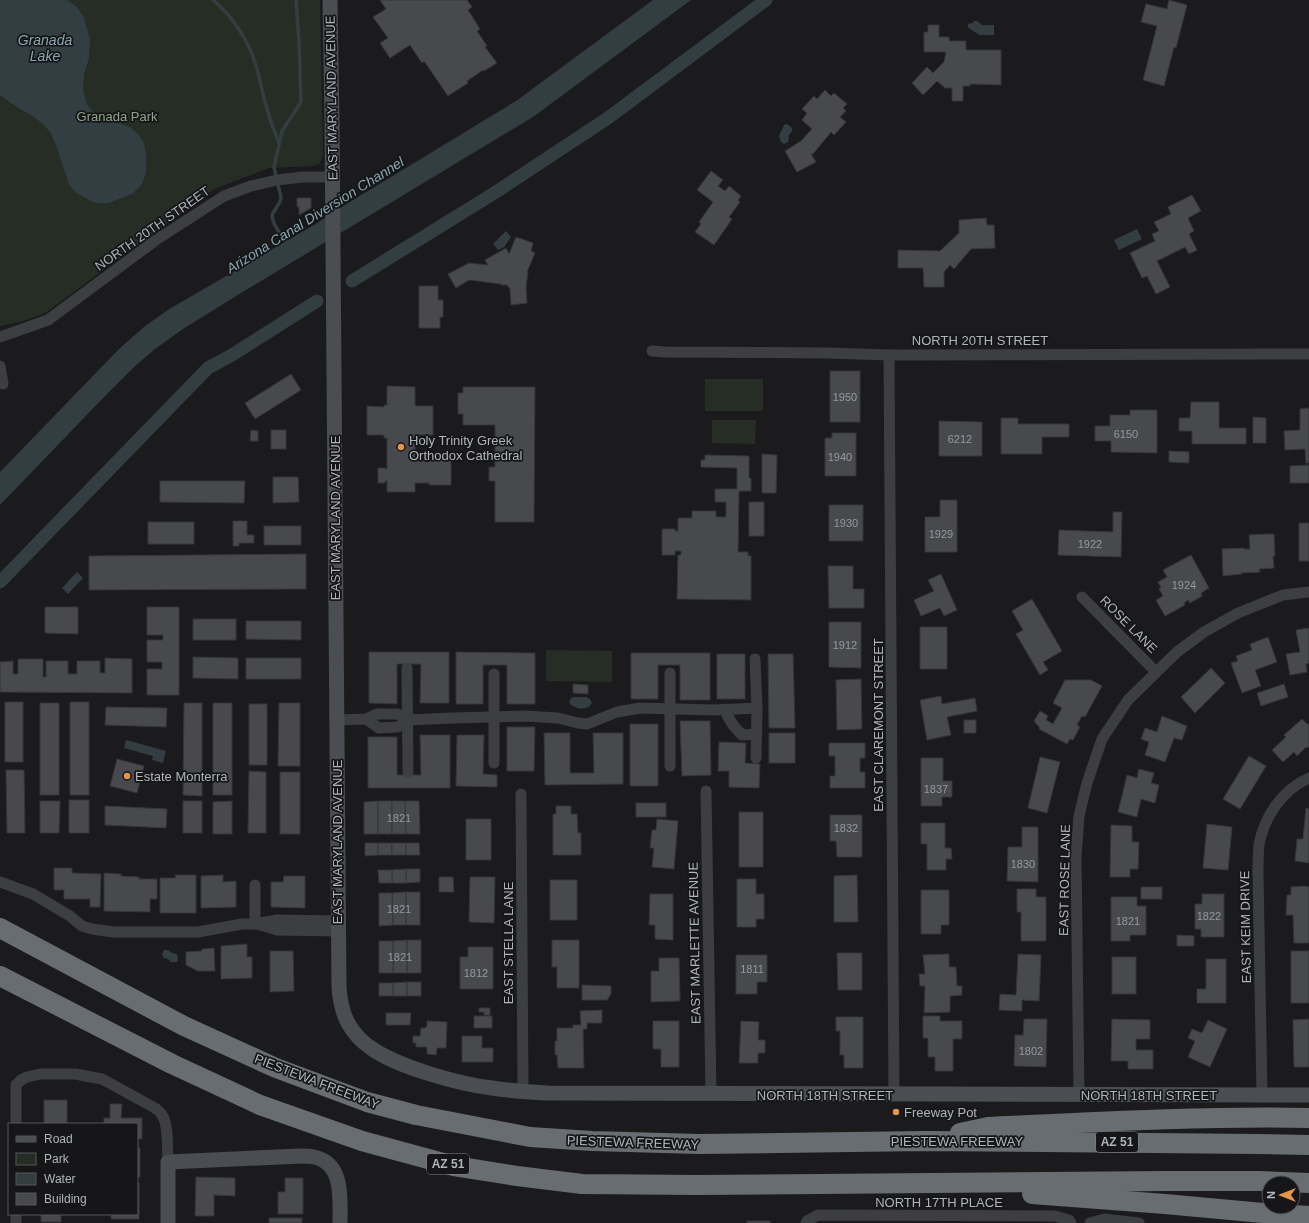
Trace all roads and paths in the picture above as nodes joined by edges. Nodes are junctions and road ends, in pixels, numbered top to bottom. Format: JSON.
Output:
{"nodes":[{"id":1,"x":330,"y":0,"type":"edge"},
{"id":2,"x":332,"y":177,"type":"junction"},
{"id":3,"x":0,"y":336,"type":"edge"},
{"id":4,"x":652,"y":351,"type":"dead end"},
{"id":5,"x":890,"y":354,"type":"junction"},
{"id":6,"x":1309,"y":354,"type":"edge"},
{"id":7,"x":0,"y":366,"type":"edge"},
{"id":8,"x":3,"y":384,"type":"dead end"},
{"id":9,"x":1309,"y":592,"type":"edge"},
{"id":10,"x":1082,"y":597,"type":"dead end"},
{"id":11,"x":755,"y":659,"type":"dead end"},
{"id":12,"x":407,"y":668,"type":"dead end"},
{"id":13,"x":1156,"y":672,"type":"junction"},
{"id":14,"x":670,"y":673,"type":"dead end"},
{"id":15,"x":494,"y":674,"type":"dead end"},
{"id":16,"x":757,"y":708,"type":"junction"},
{"id":17,"x":670,"y":709,"type":"junction"},
{"id":18,"x":724,"y":709,"type":"junction"},
{"id":19,"x":493,"y":717,"type":"junction"},
{"id":20,"x":336,"y":720,"type":"junction"},
{"id":21,"x":407,"y":720,"type":"junction"},
{"id":22,"x":757,"y":734,"type":"junction"},
{"id":23,"x":756,"y":758,"type":"dead end"},
{"id":24,"x":494,"y":763,"type":"dead end"},
{"id":25,"x":670,"y":766,"type":"dead end"},
{"id":26,"x":408,"y":772,"type":"dead end"},
{"id":27,"x":1309,"y":778,"type":"edge"},
{"id":28,"x":706,"y":791,"type":"dead end"},
{"id":29,"x":521,"y":794,"type":"dead end"},
{"id":30,"x":0,"y":882,"type":"edge"},
{"id":31,"x":255,"y":885,"type":"dead end"},
{"id":32,"x":255,"y":924,"type":"junction"},
{"id":33,"x":338,"y":926,"type":"junction"},
{"id":34,"x":0,"y":928,"type":"edge"},
{"id":35,"x":0,"y":976,"type":"edge"},
{"id":36,"x":355,"y":1033,"type":"joint"},
{"id":37,"x":524,"y":1091,"type":"junction"},
{"id":38,"x":711,"y":1094,"type":"junction"},
{"id":39,"x":894,"y":1095,"type":"junction"},
{"id":40,"x":1079,"y":1095,"type":"junction"},
{"id":41,"x":1262,"y":1095,"type":"junction"},
{"id":42,"x":1309,"y":1095,"type":"edge"},
{"id":43,"x":1309,"y":1118,"type":"edge"},
{"id":44,"x":16,"y":1121,"type":"edge"},
{"id":45,"x":925,"y":1141,"type":"junction"},
{"id":46,"x":1309,"y":1145,"type":"edge"},
{"id":47,"x":168,"y":1162,"type":"junction"},
{"id":48,"x":934,"y":1182,"type":"junction"},
{"id":49,"x":1309,"y":1183,"type":"edge"},
{"id":50,"x":1309,"y":1216,"type":"edge"},
{"id":51,"x":806,"y":1222,"type":"edge"},
{"id":52,"x":168,"y":1223,"type":"edge"},
{"id":53,"x":340,"y":1223,"type":"edge"},
{"id":54,"x":1071,"y":1223,"type":"edge"},
{"id":55,"x":1090,"y":1223,"type":"edge"},
{"id":56,"x":1138,"y":1223,"type":"edge"}],
"edges":[{"from":1,"to":2,"type":"street","name":"EAST MARYLAND AVENUE"},
{"from":2,"to":3,"type":"street","name":"NORTH 20TH STREET"},
{"from":2,"to":20,"type":"street","name":"EAST MARYLAND AVENUE"},
{"from":4,"to":5,"type":"street","name":"NORTH 20TH STREET"},
{"from":5,"to":6,"type":"street","name":"NORTH 20TH STREET"},
{"from":5,"to":39,"type":"street","name":"EAST CLAREMONT STREET"},
{"from":7,"to":8,"type":"street"},
{"from":9,"to":13,"type":"street","name":"EAST ROSE LANE"},
{"from":10,"to":13,"type":"street","name":"ROSE LANE"},
{"from":11,"to":16,"type":"street"},
{"from":12,"to":21,"type":"street"},
{"from":13,"to":40,"type":"street","name":"EAST ROSE LANE"},
{"from":14,"to":17,"type":"street"},
{"from":15,"to":19,"type":"street"},
{"from":16,"to":18,"type":"street"},
{"from":16,"to":22,"type":"street"},
{"from":17,"to":18,"type":"street"},
{"from":17,"to":19,"type":"street"},
{"from":17,"to":25,"type":"street"},
{"from":18,"to":22,"type":"street"},
{"from":19,"to":21,"type":"street"},
{"from":19,"to":24,"type":"street"},
{"from":20,"to":21,"type":"street"},
{"from":20,"to":33,"type":"street","name":"EAST MARYLAND AVENUE"},
{"from":21,"to":26,"type":"street"},
{"from":22,"to":23,"type":"street"},
{"from":27,"to":41,"type":"street","name":"EAST KEIM DRIVE"},
{"from":28,"to":38,"type":"street","name":"EAST MARLETTE AVENUE"},
{"from":29,"to":37,"type":"street","name":"EAST STELLA LANE"},
{"from":30,"to":32,"type":"street"},
{"from":31,"to":32,"type":"street"},
{"from":32,"to":33,"type":"street"},
{"from":33,"to":36,"type":"street","name":"EAST MARYLAND AVENUE"},
{"from":34,"to":45,"type":"highway","name":"PIESTEWA FREEWAY","number":"AZ 51"},
{"from":35,"to":48,"type":"highway","number":"AZ 51"},
{"from":36,"to":37,"type":"street","name":"NORTH 18TH STREET"},
{"from":37,"to":38,"type":"street","name":"NORTH 18TH STREET"},
{"from":38,"to":39,"type":"street","name":"NORTH 18TH STREET"},
{"from":39,"to":40,"type":"street","name":"NORTH 18TH STREET"},
{"from":40,"to":41,"type":"street","name":"NORTH 18TH STREET"},
{"from":41,"to":42,"type":"street","name":"NORTH 18TH STREET"},
{"from":43,"to":45,"type":"highway"},
{"from":44,"to":47,"type":"street"},
{"from":45,"to":46,"type":"highway","name":"PIESTEWA FREEWAY","number":"AZ 51"},
{"from":47,"to":52,"type":"street"},
{"from":47,"to":53,"type":"street"},
{"from":48,"to":49,"type":"highway","number":"AZ 51"},
{"from":48,"to":50,"type":"highway"},
{"from":51,"to":54,"type":"street","name":"NORTH 17TH PLACE"},
{"from":55,"to":56,"type":"street"}]}
